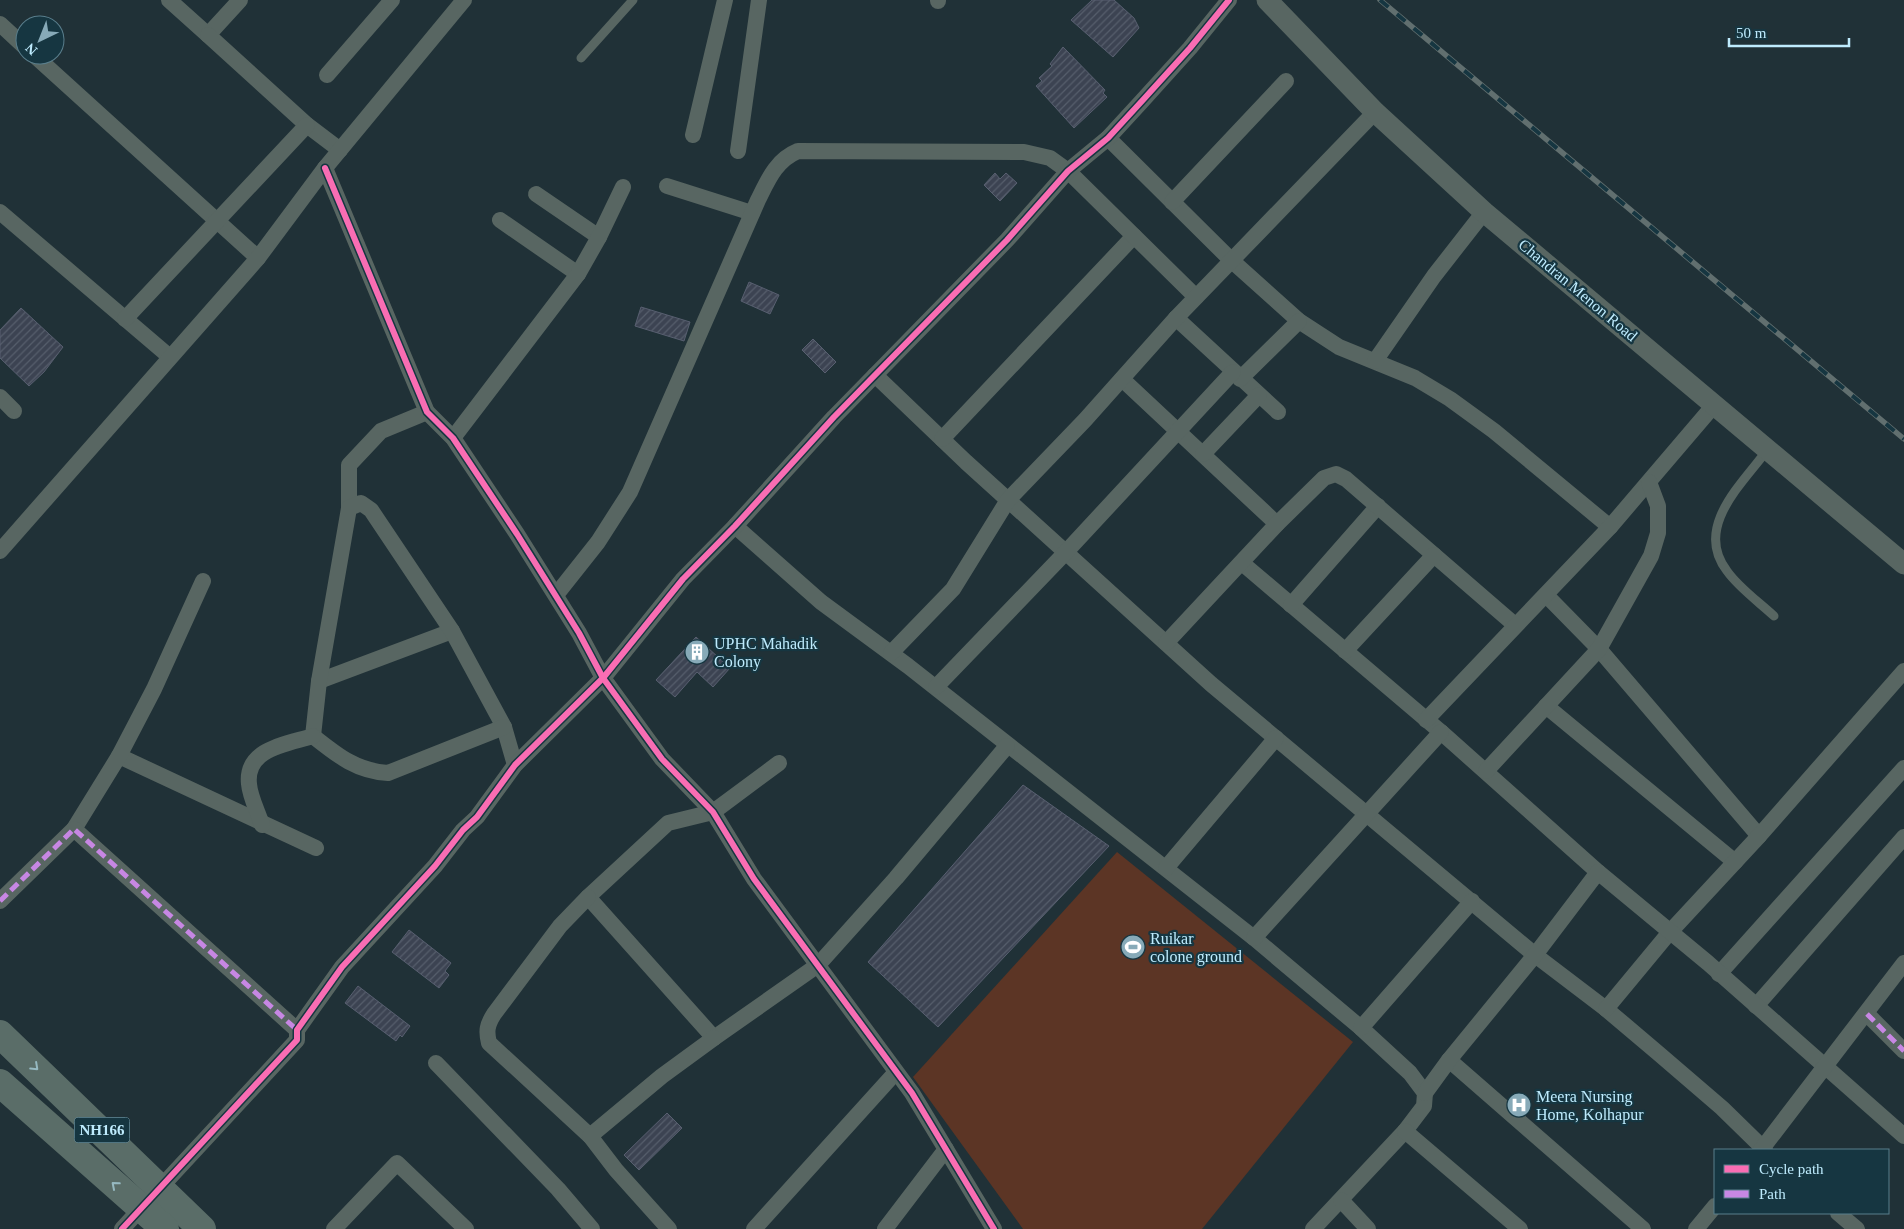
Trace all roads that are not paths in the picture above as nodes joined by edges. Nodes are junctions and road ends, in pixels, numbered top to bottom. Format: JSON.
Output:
{"nodes":[{"id":1,"x":169,"y":0,"type":"edge"},
{"id":2,"x":240,"y":0,"type":"edge"},
{"id":3,"x":392,"y":0,"type":"edge"},
{"id":4,"x":464,"y":0,"type":"edge"},
{"id":5,"x":633,"y":0,"type":"edge"},
{"id":6,"x":725,"y":0,"type":"edge"},
{"id":7,"x":759,"y":0,"type":"edge"},
{"id":8,"x":1228,"y":0,"type":"edge"},
{"id":9,"x":1267,"y":0,"type":"edge"},
{"id":10,"x":0,"y":24,"type":"edge"},
{"id":11,"x":208,"y":35,"type":"junction"},
{"id":12,"x":15,"y":38,"type":"edge"},
{"id":13,"x":580,"y":58,"type":"dead end"},
{"id":14,"x":45,"y":65,"type":"edge"},
{"id":15,"x":327,"y":75,"type":"dead end"},
{"id":16,"x":1286,"y":81,"type":"dead end"},
{"id":17,"x":1375,"y":112,"type":"junction"},
{"id":18,"x":307,"y":125,"type":"junction"},
{"id":19,"x":693,"y":136,"type":"dead end"},
{"id":20,"x":1108,"y":138,"type":"junction"},
{"id":21,"x":340,"y":150,"type":"junction"},
{"id":22,"x":738,"y":151,"type":"dead end"},
{"id":23,"x":325,"y":168,"type":"junction"},
{"id":24,"x":1068,"y":171,"type":"junction"},
{"id":25,"x":667,"y":186,"type":"dead end"},
{"id":26,"x":623,"y":187,"type":"dead end"},
{"id":27,"x":536,"y":194,"type":"dead end"},
{"id":28,"x":1172,"y":202,"type":"junction"},
{"id":29,"x":0,"y":212,"type":"edge"},
{"id":30,"x":1484,"y":212,"type":"junction"},
{"id":31,"x":752,"y":213,"type":"junction"},
{"id":32,"x":500,"y":220,"type":"dead end"},
{"id":33,"x":215,"y":221,"type":"junction"},
{"id":34,"x":599,"y":236,"type":"junction"},
{"id":35,"x":1134,"y":236,"type":"junction"},
{"id":36,"x":258,"y":258,"type":"junction"},
{"id":37,"x":1231,"y":260,"type":"junction"},
{"id":38,"x":578,"y":274,"type":"junction"},
{"id":39,"x":1196,"y":297,"type":"junction"},
{"id":40,"x":1176,"y":318,"type":"junction"},
{"id":41,"x":124,"y":319,"type":"junction"},
{"id":42,"x":1299,"y":321,"type":"junction"},
{"id":43,"x":170,"y":357,"type":"junction"},
{"id":44,"x":1375,"y":361,"type":"junction"},
{"id":45,"x":876,"y":375,"type":"junction"},
{"id":46,"x":1237,"y":375,"type":"junction"},
{"id":47,"x":1122,"y":380,"type":"junction"},
{"id":48,"x":1259,"y":395,"type":"junction"},
{"id":49,"x":0,"y":397,"type":"edge"},
{"id":50,"x":1715,"y":404,"type":"junction"},
{"id":51,"x":14,"y":411,"type":"dead end"},
{"id":52,"x":427,"y":412,"type":"junction"},
{"id":53,"x":1278,"y":412,"type":"dead end"},
{"id":54,"x":1178,"y":431,"type":"junction"},
{"id":55,"x":453,"y":438,"type":"junction"},
{"id":56,"x":942,"y":439,"type":"junction"},
{"id":57,"x":1768,"y":449,"type":"junction"},
{"id":58,"x":1203,"y":454,"type":"junction"},
{"id":59,"x":1649,"y":482,"type":"junction"},
{"id":60,"x":1008,"y":500,"type":"junction"},
{"id":61,"x":1378,"y":506,"type":"junction"},
{"id":62,"x":349,"y":508,"type":"junction"},
{"id":63,"x":1277,"y":524,"type":"junction"},
{"id":64,"x":735,"y":526,"type":"junction"},
{"id":65,"x":1610,"y":527,"type":"junction"},
{"id":66,"x":0,"y":551,"type":"edge"},
{"id":67,"x":1066,"y":552,"type":"junction"},
{"id":68,"x":1434,"y":555,"type":"junction"},
{"id":69,"x":1242,"y":563,"type":"junction"},
{"id":70,"x":1904,"y":564,"type":"edge"},
{"id":71,"x":203,"y":581,"type":"dead end"},
{"id":72,"x":556,"y":595,"type":"junction"},
{"id":73,"x":1546,"y":595,"type":"junction"},
{"id":74,"x":1291,"y":606,"type":"junction"},
{"id":75,"x":1774,"y":616,"type":"dead end"},
{"id":76,"x":1515,"y":625,"type":"junction"},
{"id":77,"x":452,"y":631,"type":"junction"},
{"id":78,"x":1166,"y":643,"type":"junction"},
{"id":79,"x":1599,"y":649,"type":"junction"},
{"id":80,"x":1346,"y":652,"type":"junction"},
{"id":81,"x":892,"y":653,"type":"junction"},
{"id":82,"x":1904,"y":671,"type":"edge"},
{"id":83,"x":603,"y":678,"type":"junction"},
{"id":84,"x":319,"y":681,"type":"junction"},
{"id":85,"x":936,"y":687,"type":"junction"},
{"id":86,"x":1546,"y":706,"type":"junction"},
{"id":87,"x":1426,"y":720,"type":"junction"},
{"id":88,"x":504,"y":727,"type":"junction"},
{"id":89,"x":1441,"y":732,"type":"junction"},
{"id":90,"x":313,"y":736,"type":"junction"},
{"id":91,"x":1276,"y":738,"type":"junction"},
{"id":92,"x":1007,"y":746,"type":"junction"},
{"id":93,"x":119,"y":756,"type":"junction"},
{"id":94,"x":779,"y":763,"type":"dead end"},
{"id":95,"x":515,"y":765,"type":"junction"},
{"id":96,"x":1904,"y":768,"type":"edge"},
{"id":97,"x":1486,"y":771,"type":"junction"},
{"id":98,"x":712,"y":812,"type":"junction"},
{"id":99,"x":1366,"y":812,"type":"junction"},
{"id":100,"x":262,"y":825,"type":"junction"},
{"id":101,"x":74,"y":829,"type":"junction"},
{"id":102,"x":1759,"y":836,"type":"junction"},
{"id":103,"x":1904,"y":837,"type":"edge"},
{"id":104,"x":316,"y":848,"type":"dead end"},
{"id":105,"x":1735,"y":862,"type":"junction"},
{"id":106,"x":1166,"y":868,"type":"junction"},
{"id":107,"x":1598,"y":872,"type":"junction"},
{"id":108,"x":588,"y":897,"type":"junction"},
{"id":109,"x":0,"y":901,"type":"edge"},
{"id":110,"x":1472,"y":901,"type":"junction"},
{"id":111,"x":1669,"y":933,"type":"junction"},
{"id":112,"x":1254,"y":938,"type":"junction"},
{"id":113,"x":1535,"y":955,"type":"junction"},
{"id":114,"x":818,"y":965,"type":"junction"},
{"id":115,"x":1902,"y":969,"type":"edge"},
{"id":116,"x":1719,"y":974,"type":"junction"},
{"id":117,"x":1756,"y":1006,"type":"junction"},
{"id":118,"x":1606,"y":1009,"type":"junction"},
{"id":119,"x":1867,"y":1014,"type":"junction"},
{"id":120,"x":1361,"y":1028,"type":"junction"},
{"id":121,"x":297,"y":1030,"type":"junction"},
{"id":122,"x":0,"y":1034,"type":"edge"},
{"id":123,"x":714,"y":1038,"type":"junction"},
{"id":124,"x":1904,"y":1051,"type":"edge"},
{"id":125,"x":1449,"y":1060,"type":"junction"},
{"id":126,"x":436,"y":1063,"type":"dead end"},
{"id":127,"x":1826,"y":1068,"type":"junction"},
{"id":128,"x":896,"y":1072,"type":"junction"},
{"id":129,"x":0,"y":1083,"type":"edge"},
{"id":130,"x":1425,"y":1093,"type":"junction"},
{"id":131,"x":1405,"y":1131,"type":"junction"},
{"id":132,"x":590,"y":1136,"type":"junction"},
{"id":133,"x":1904,"y":1136,"type":"edge"},
{"id":134,"x":946,"y":1148,"type":"junction"},
{"id":135,"x":1762,"y":1149,"type":"edge"},
{"id":136,"x":1764,"y":1149,"type":"edge"},
{"id":137,"x":160,"y":1189,"type":"junction"},
{"id":138,"x":1341,"y":1200,"type":"junction"},
{"id":139,"x":1714,"y":1207,"type":"edge"},
{"id":140,"x":142,"y":1209,"type":"junction"},
{"id":141,"x":1839,"y":1214,"type":"edge"},
{"id":142,"x":122,"y":1229,"type":"edge"},
{"id":143,"x":165,"y":1229,"type":"edge"},
{"id":144,"x":202,"y":1229,"type":"edge"},
{"id":145,"x":334,"y":1229,"type":"edge"},
{"id":146,"x":466,"y":1229,"type":"edge"},
{"id":147,"x":592,"y":1229,"type":"edge"},
{"id":148,"x":669,"y":1229,"type":"edge"},
{"id":149,"x":754,"y":1229,"type":"edge"},
{"id":150,"x":886,"y":1229,"type":"edge"},
{"id":151,"x":994,"y":1229,"type":"edge"},
{"id":152,"x":1313,"y":1229,"type":"edge"},
{"id":153,"x":1368,"y":1229,"type":"edge"},
{"id":154,"x":1520,"y":1229,"type":"edge"},
{"id":155,"x":1643,"y":1229,"type":"edge"},
{"id":156,"x":1696,"y":1229,"type":"edge"},
{"id":157,"x":1857,"y":1229,"type":"edge"}],
"edges":[{"from":1,"to":11,"type":"street"},
{"from":2,"to":11,"type":"street"},
{"from":3,"to":15,"type":"street"},
{"from":4,"to":21,"type":"street"},
{"from":5,"to":13,"type":"lane"},
{"from":6,"to":19,"type":"street"},
{"from":7,"to":22,"type":"street"},
{"from":8,"to":20,"type":"street"},
{"from":9,"to":17,"type":"street","name":"Chandran Menon Road"},
{"from":10,"to":12,"type":"street"},
{"from":11,"to":18,"type":"street"},
{"from":14,"to":33,"type":"street"},
{"from":16,"to":28,"type":"street"},
{"from":17,"to":30,"type":"street","name":"Chandran Menon Road"},
{"from":17,"to":37,"type":"street"},
{"from":18,"to":21,"type":"street"},
{"from":18,"to":33,"type":"street"},
{"from":20,"to":24,"type":"street"},
{"from":20,"to":28,"type":"street"},
{"from":21,"to":23,"type":"street"},
{"from":23,"to":36,"type":"street"},
{"from":23,"to":52,"type":"street"},
{"from":24,"to":31,"type":"street"},
{"from":24,"to":35,"type":"street"},
{"from":24,"to":45,"type":"street"},
{"from":25,"to":31,"type":"street"},
{"from":26,"to":34,"type":"street"},
{"from":27,"to":34,"type":"street"},
{"from":28,"to":37,"type":"street"},
{"from":29,"to":41,"type":"street"},
{"from":30,"to":44,"type":"street"},
{"from":30,"to":50,"type":"street","name":"Chandran Menon Road"},
{"from":31,"to":72,"type":"street"},
{"from":32,"to":38,"type":"street"},
{"from":33,"to":36,"type":"street"},
{"from":33,"to":41,"type":"street"},
{"from":34,"to":38,"type":"street"},
{"from":35,"to":39,"type":"street"},
{"from":35,"to":56,"type":"street"},
{"from":36,"to":43,"type":"street"},
{"from":37,"to":39,"type":"street"},
{"from":37,"to":42,"type":"street"},
{"from":38,"to":55,"type":"street"},
{"from":39,"to":40,"type":"street"},
{"from":40,"to":46,"type":"street"},
{"from":40,"to":47,"type":"street"},
{"from":41,"to":43,"type":"street"},
{"from":42,"to":44,"type":"street"},
{"from":42,"to":46,"type":"street"},
{"from":43,"to":66,"type":"street"},
{"from":44,"to":65,"type":"street"},
{"from":45,"to":56,"type":"street"},
{"from":45,"to":64,"type":"street"},
{"from":46,"to":48,"type":"street"},
{"from":46,"to":54,"type":"street"},
{"from":47,"to":54,"type":"street"},
{"from":47,"to":60,"type":"street"},
{"from":48,"to":53,"type":"street"},
{"from":48,"to":58,"type":"street"},
{"from":49,"to":51,"type":"street"},
{"from":50,"to":57,"type":"street","name":"Chandran Menon Road"},
{"from":50,"to":59,"type":"street"},
{"from":52,"to":55,"type":"street"},
{"from":52,"to":62,"type":"street"},
{"from":54,"to":58,"type":"street"},
{"from":54,"to":67,"type":"street"},
{"from":55,"to":72,"type":"street"},
{"from":56,"to":60,"type":"street"},
{"from":57,"to":70,"type":"street","name":"Chandran Menon Road"},
{"from":57,"to":75,"type":"lane"},
{"from":58,"to":63,"type":"street"},
{"from":59,"to":65,"type":"street"},
{"from":59,"to":79,"type":"street"},
{"from":60,"to":67,"type":"street"},
{"from":60,"to":81,"type":"street"},
{"from":61,"to":63,"type":"street"},
{"from":61,"to":68,"type":"street"},
{"from":61,"to":74,"type":"street"},
{"from":62,"to":77,"type":"street"},
{"from":62,"to":84,"type":"street"},
{"from":63,"to":69,"type":"street"},
{"from":64,"to":81,"type":"street"},
{"from":64,"to":83,"type":"street"},
{"from":65,"to":73,"type":"street"},
{"from":67,"to":78,"type":"street"},
{"from":67,"to":85,"type":"street"},
{"from":68,"to":76,"type":"street"},
{"from":68,"to":80,"type":"street"},
{"from":69,"to":74,"type":"street"},
{"from":69,"to":78,"type":"street"},
{"from":71,"to":93,"type":"street"},
{"from":72,"to":83,"type":"street"},
{"from":73,"to":76,"type":"street"},
{"from":73,"to":79,"type":"street"},
{"from":74,"to":80,"type":"street"},
{"from":76,"to":87,"type":"street"},
{"from":77,"to":84,"type":"street"},
{"from":77,"to":88,"type":"street"},
{"from":78,"to":91,"type":"street"},
{"from":79,"to":86,"type":"street"},
{"from":79,"to":102,"type":"street"},
{"from":80,"to":87,"type":"street"},
{"from":81,"to":85,"type":"street"},
{"from":82,"to":102,"type":"street"},
{"from":83,"to":95,"type":"street"},
{"from":83,"to":98,"type":"street"},
{"from":84,"to":90,"type":"street"},
{"from":85,"to":92,"type":"street"},
{"from":86,"to":97,"type":"street"},
{"from":86,"to":105,"type":"street"},
{"from":87,"to":89,"type":"street"},
{"from":88,"to":90,"type":"street"},
{"from":88,"to":95,"type":"street"},
{"from":89,"to":97,"type":"street"},
{"from":89,"to":99,"type":"street"},
{"from":90,"to":100,"type":"street"},
{"from":91,"to":99,"type":"street"},
{"from":91,"to":106,"type":"street"},
{"from":92,"to":106,"type":"street"},
{"from":92,"to":114,"type":"street"},
{"from":93,"to":100,"type":"street"},
{"from":93,"to":101,"type":"street"},
{"from":94,"to":98,"type":"street"},
{"from":95,"to":121,"type":"street"},
{"from":96,"to":116,"type":"street"},
{"from":97,"to":107,"type":"street"},
{"from":98,"to":108,"type":"street"},
{"from":98,"to":114,"type":"street"},
{"from":99,"to":110,"type":"street"},
{"from":99,"to":112,"type":"street"},
{"from":100,"to":104,"type":"street"},
{"from":101,"to":109,"type":"street"},
{"from":101,"to":121,"type":"street"},
{"from":102,"to":105,"type":"street"},
{"from":103,"to":117,"type":"street"},
{"from":105,"to":111,"type":"street"},
{"from":106,"to":112,"type":"street"},
{"from":107,"to":111,"type":"street"},
{"from":107,"to":113,"type":"street"},
{"from":108,"to":123,"type":"street"},
{"from":108,"to":132,"type":"street"},
{"from":110,"to":113,"type":"street"},
{"from":110,"to":120,"type":"street"},
{"from":111,"to":116,"type":"street"},
{"from":111,"to":118,"type":"street"},
{"from":112,"to":120,"type":"street"},
{"from":113,"to":118,"type":"street"},
{"from":113,"to":125,"type":"street"},
{"from":114,"to":123,"type":"street"},
{"from":114,"to":128,"type":"street"},
{"from":115,"to":119,"type":"street"},
{"from":116,"to":117,"type":"street"},
{"from":117,"to":127,"type":"street"},
{"from":118,"to":135,"type":"street"},
{"from":119,"to":124,"type":"street"},
{"from":119,"to":127,"type":"street"},
{"from":120,"to":130,"type":"street"},
{"from":121,"to":137,"type":"street"},
{"from":122,"to":137,"type":"highway","number":"NH166","one_way":true},
{"from":123,"to":132,"type":"street"},
{"from":125,"to":130,"type":"street"},
{"from":125,"to":155,"type":"street"},
{"from":126,"to":147,"type":"street"},
{"from":127,"to":133,"type":"street"},
{"from":127,"to":136,"type":"street"},
{"from":128,"to":134,"type":"street"},
{"from":128,"to":149,"type":"street"},
{"from":140,"to":129,"type":"highway","number":"NH166","one_way":true},
{"from":130,"to":131,"type":"street"},
{"from":131,"to":138,"type":"street"},
{"from":131,"to":154,"type":"street"},
{"from":132,"to":148,"type":"street"},
{"from":134,"to":150,"type":"street"},
{"from":134,"to":151,"type":"street"},
{"from":137,"to":140,"type":"street"},
{"from":137,"to":144,"type":"highway","number":"NH166"},
{"from":138,"to":152,"type":"street"},
{"from":138,"to":153,"type":"street"},
{"from":139,"to":156,"type":"street"},
{"from":140,"to":142,"type":"street"},
{"from":140,"to":143,"type":"highway","number":"NH166"},
{"from":141,"to":157,"type":"street"},
{"from":145,"to":146,"type":"street"}]}
